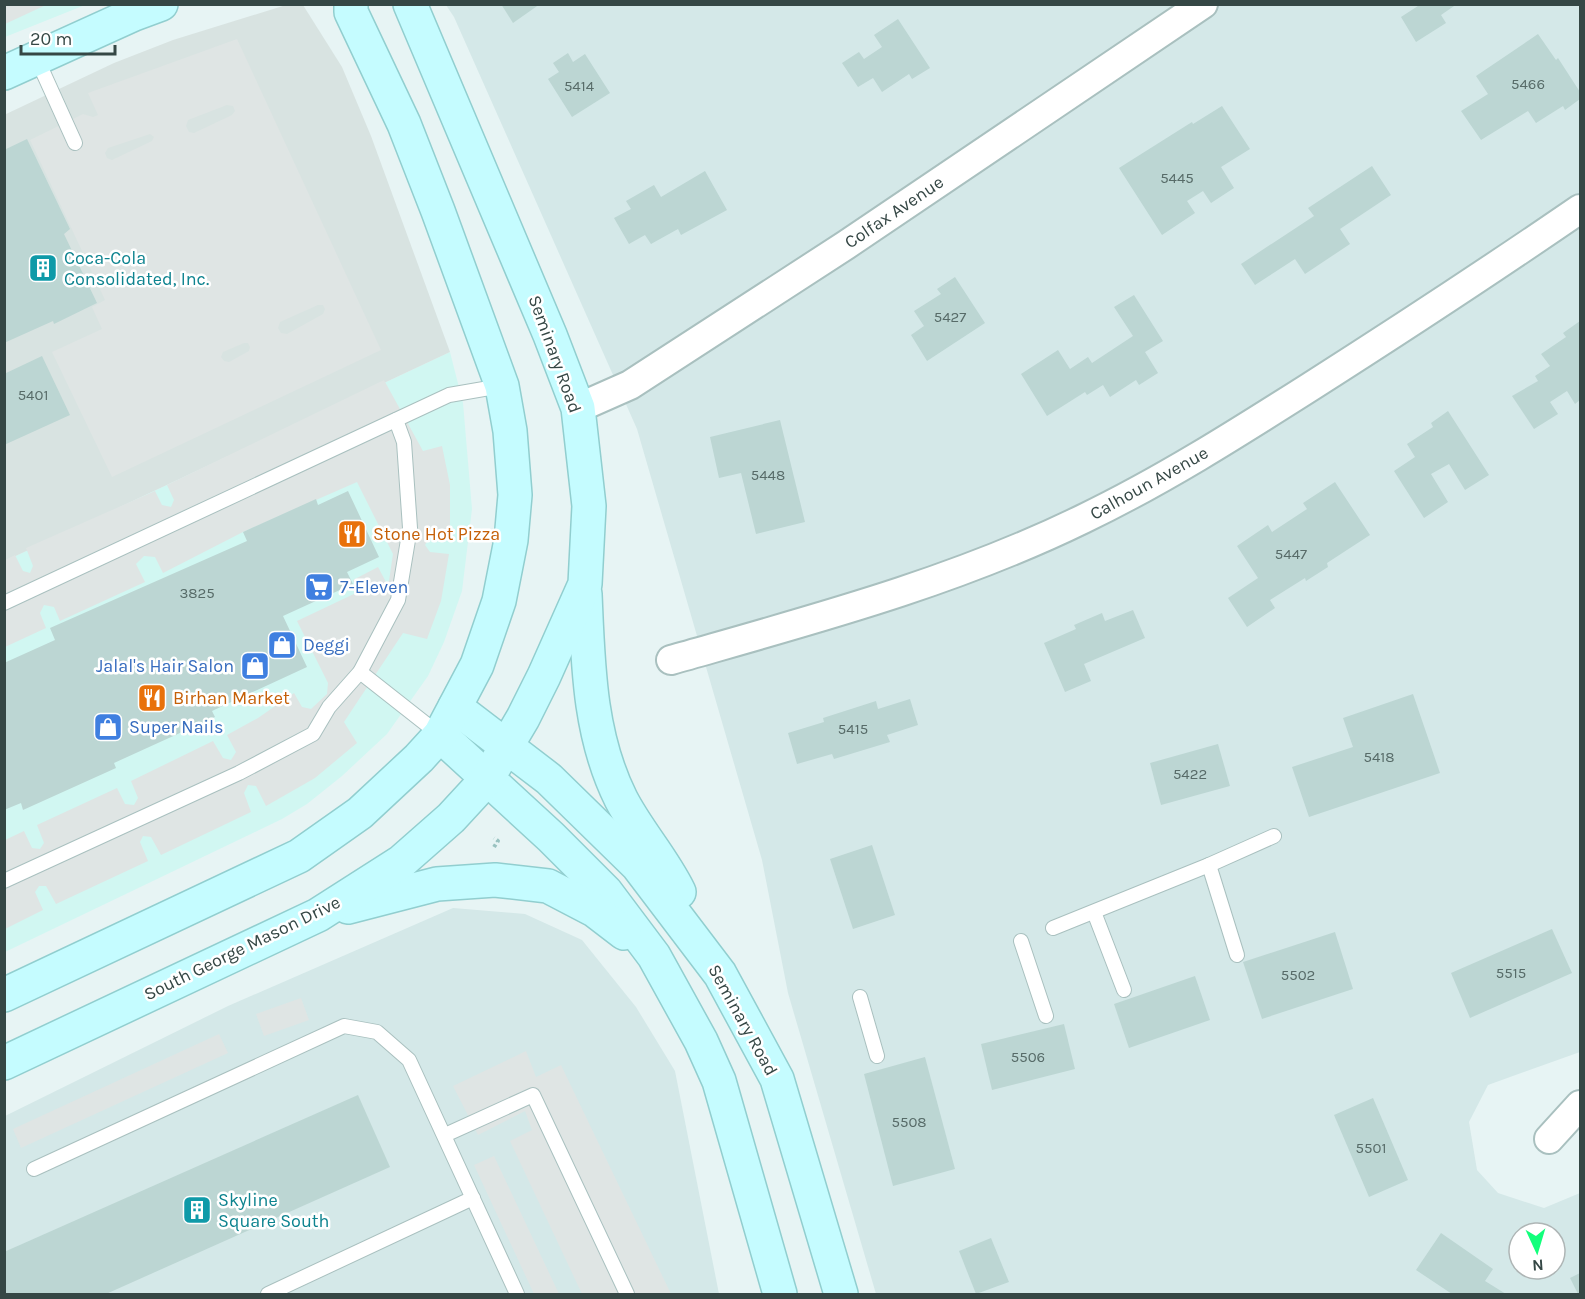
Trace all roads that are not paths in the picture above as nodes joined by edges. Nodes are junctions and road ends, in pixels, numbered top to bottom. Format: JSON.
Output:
{"nodes":[{"id":1,"x":161,"y":4,"type":"edge"},
{"id":2,"x":351,"y":4,"type":"edge"},
{"id":3,"x":410,"y":4,"type":"edge"},
{"id":4,"x":1203,"y":4,"type":"edge"},
{"id":5,"x":37,"y":59,"type":"junction"},
{"id":6,"x":4,"y":73,"type":"edge"},
{"id":7,"x":75,"y":143,"type":"dead end"},
{"id":8,"x":1581,"y":209,"type":"edge"},
{"id":9,"x":502,"y":386,"type":"junction"},
{"id":10,"x":578,"y":408,"type":"junction"},
{"id":11,"x":396,"y":420,"type":"junction"},
{"id":12,"x":585,"y":584,"type":"junction"},
{"id":13,"x":4,"y":603,"type":"edge"},
{"id":14,"x":671,"y":660,"type":"dead end"},
{"id":15,"x":360,"y":672,"type":"junction"},
{"id":16,"x":455,"y":707,"type":"junction"},
{"id":17,"x":440,"y":735,"type":"junction"},
{"id":18,"x":506,"y":746,"type":"junction"},
{"id":19,"x":487,"y":779,"type":"junction"},
{"id":20,"x":1274,"y":836,"type":"dead end"},
{"id":21,"x":1209,"y":865,"type":"junction"},
{"id":22,"x":4,"y":881,"type":"edge"},
{"id":23,"x":1094,"y":912,"type":"junction"},
{"id":24,"x":318,"y":915,"type":"junction"},
{"id":25,"x":1053,"y":928,"type":"dead end"},
{"id":26,"x":1021,"y":941,"type":"dead end"},
{"id":27,"x":1237,"y":955,"type":"dead end"},
{"id":28,"x":654,"y":956,"type":"junction"},
{"id":29,"x":720,"y":974,"type":"junction"},
{"id":30,"x":1124,"y":990,"type":"dead end"},
{"id":31,"x":4,"y":995,"type":"edge"},
{"id":32,"x":860,"y":997,"type":"dead end"},
{"id":33,"x":1046,"y":1016,"type":"dead end"},
{"id":34,"x":877,"y":1056,"type":"dead end"},
{"id":35,"x":4,"y":1063,"type":"edge"},
{"id":36,"x":1581,"y":1105,"type":"edge"},
{"id":37,"x":444,"y":1136,"type":"junction"},
{"id":38,"x":1549,"y":1139,"type":"dead end"},
{"id":39,"x":34,"y":1169,"type":"dead end"},
{"id":40,"x":473,"y":1198,"type":"junction"},
{"id":41,"x":268,"y":1294,"type":"edge"},
{"id":42,"x":517,"y":1294,"type":"edge"},
{"id":43,"x":627,"y":1294,"type":"edge"},
{"id":44,"x":780,"y":1294,"type":"edge"},
{"id":45,"x":841,"y":1294,"type":"edge"}],
"edges":[{"from":1,"to":5,"type":"main road"},
{"from":2,"to":9,"type":"main road"},
{"from":3,"to":10,"type":"main road","name":"Seminary Road"},
{"from":4,"to":10,"type":"street","name":"Colfax Avenue"},
{"from":5,"to":6,"type":"main road"},
{"from":5,"to":7,"type":"lane"},
{"from":8,"to":14,"type":"street","name":"Calhoun Avenue"},
{"from":9,"to":11,"type":"lane"},
{"from":9,"to":16,"type":"main road"},
{"from":10,"to":12,"type":"main road","name":"Seminary Road"},
{"from":11,"to":13,"type":"lane"},
{"from":11,"to":15,"type":"lane"},
{"from":12,"to":18,"type":"main road","name":"Seminary Road"},
{"from":12,"to":29,"type":"main road"},
{"from":15,"to":17,"type":"lane"},
{"from":15,"to":22,"type":"lane"},
{"from":16,"to":17,"type":"main road"},
{"from":16,"to":18,"type":"main road","name":"Seminary Road"},
{"from":17,"to":19,"type":"main road"},
{"from":17,"to":31,"type":"main road"},
{"from":18,"to":19,"type":"main road","name":"Seminary Road"},
{"from":18,"to":29,"type":"main road","name":"Seminary Road"},
{"from":19,"to":24,"type":"main road","name":"South George Mason Drive"},
{"from":19,"to":28,"type":"main road"},
{"from":20,"to":21,"type":"lane"},
{"from":21,"to":23,"type":"lane"},
{"from":21,"to":27,"type":"lane"},
{"from":23,"to":25,"type":"lane"},
{"from":23,"to":30,"type":"lane"},
{"from":24,"to":28,"type":"main road"},
{"from":24,"to":35,"type":"main road","name":"South George Mason Drive"},
{"from":26,"to":33,"type":"lane"},
{"from":28,"to":44,"type":"main road"},
{"from":29,"to":45,"type":"main road","name":"Seminary Road"},
{"from":32,"to":34,"type":"lane"},
{"from":36,"to":38,"type":"street"},
{"from":37,"to":39,"type":"lane"},
{"from":37,"to":40,"type":"lane"},
{"from":37,"to":43,"type":"lane"},
{"from":40,"to":41,"type":"lane"},
{"from":40,"to":42,"type":"lane"}]}
